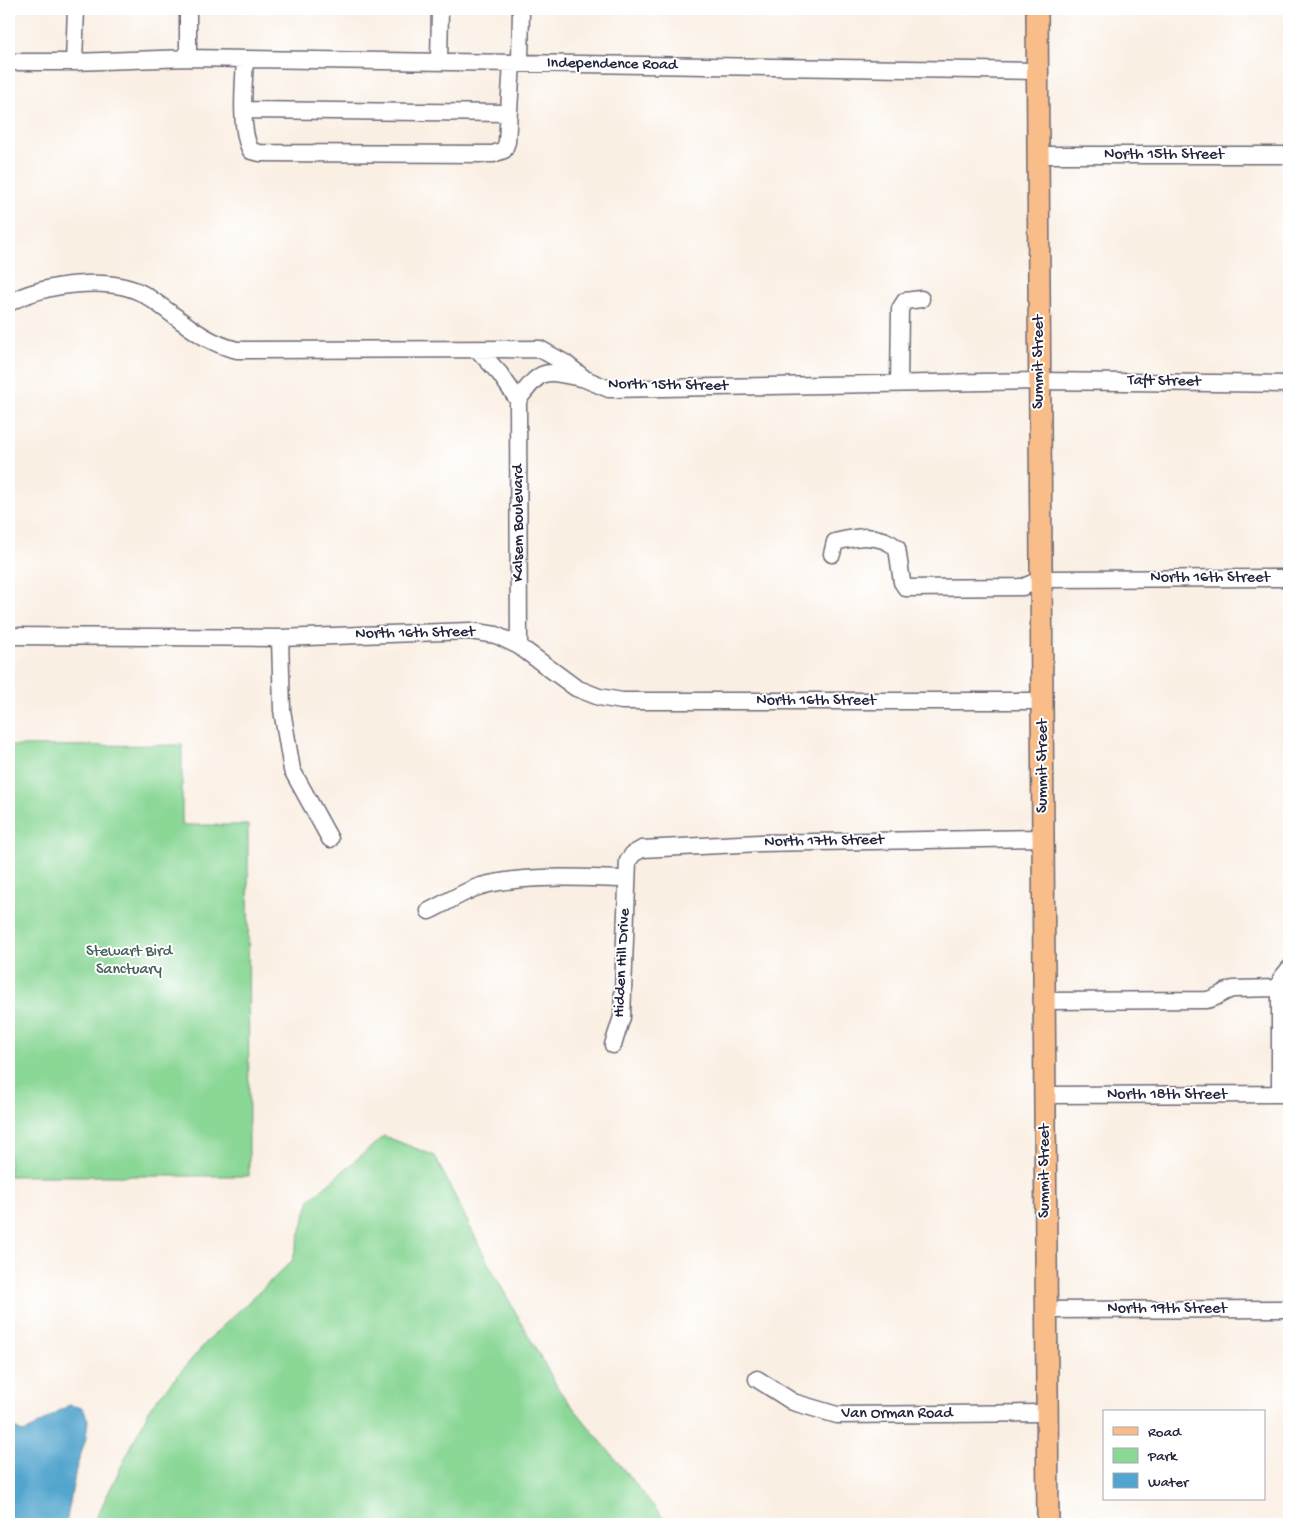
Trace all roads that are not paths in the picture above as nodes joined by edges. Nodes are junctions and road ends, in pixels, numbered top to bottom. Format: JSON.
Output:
{"nodes":[{"id":1,"x":76,"y":9,"type":"edge"},
{"id":2,"x":188,"y":9,"type":"edge"},
{"id":3,"x":440,"y":9,"type":"edge"},
{"id":4,"x":521,"y":9,"type":"edge"},
{"id":5,"x":1037,"y":9,"type":"edge"},
{"id":6,"x":188,"y":58,"type":"junction"},
{"id":7,"x":245,"y":59,"type":"junction"},
{"id":8,"x":9,"y":62,"type":"edge"},
{"id":9,"x":74,"y":62,"type":"junction"},
{"id":10,"x":439,"y":62,"type":"junction"},
{"id":11,"x":516,"y":63,"type":"junction"},
{"id":12,"x":1037,"y":71,"type":"junction"},
{"id":13,"x":244,"y":110,"type":"junction"},
{"id":14,"x":509,"y":113,"type":"junction"},
{"id":15,"x":1038,"y":156,"type":"junction"},
{"id":16,"x":1289,"y":156,"type":"edge"},
{"id":17,"x":921,"y":299,"type":"dead end"},
{"id":18,"x":9,"y":303,"type":"edge"},
{"id":19,"x":478,"y":350,"type":"junction"},
{"id":20,"x":585,"y":379,"type":"junction"},
{"id":21,"x":1039,"y":381,"type":"junction"},
{"id":22,"x":899,"y":384,"type":"junction"},
{"id":23,"x":1289,"y":384,"type":"edge"},
{"id":24,"x":518,"y":400,"type":"junction"},
{"id":25,"x":832,"y":554,"type":"dead end"},
{"id":26,"x":1289,"y":578,"type":"edge"},
{"id":27,"x":1042,"y":579,"type":"junction"},
{"id":28,"x":9,"y":636,"type":"edge"},
{"id":29,"x":280,"y":638,"type":"junction"},
{"id":30,"x":519,"y":646,"type":"junction"},
{"id":31,"x":1042,"y":701,"type":"junction"},
{"id":32,"x":1044,"y":838,"type":"junction"},
{"id":33,"x":330,"y":839,"type":"dead end"},
{"id":34,"x":626,"y":879,"type":"junction"},
{"id":35,"x":430,"y":911,"type":"dead end"},
{"id":36,"x":1289,"y":968,"type":"edge"},
{"id":37,"x":1280,"y":988,"type":"junction"},
{"id":38,"x":1045,"y":1002,"type":"junction"},
{"id":39,"x":613,"y":1045,"type":"dead end"},
{"id":40,"x":1284,"y":1094,"type":"edge"},
{"id":41,"x":1045,"y":1095,"type":"junction"},
{"id":42,"x":1289,"y":1309,"type":"edge"},
{"id":43,"x":1045,"y":1310,"type":"junction"},
{"id":44,"x":757,"y":1379,"type":"dead end"},
{"id":45,"x":1046,"y":1413,"type":"junction"},
{"id":46,"x":1048,"y":1524,"type":"edge"}],
"edges":[{"from":1,"to":9,"type":"street"},
{"from":2,"to":6,"type":"street"},
{"from":3,"to":10,"type":"street"},
{"from":4,"to":11,"type":"street"},
{"from":5,"to":12,"type":"main road","name":"Summit Street"},
{"from":6,"to":7,"type":"street","name":"Independence Road"},
{"from":6,"to":9,"type":"street","name":"Independence Road"},
{"from":7,"to":10,"type":"street","name":"Independence Road"},
{"from":7,"to":13,"type":"street"},
{"from":8,"to":9,"type":"street","name":"Independence Road"},
{"from":10,"to":11,"type":"street","name":"Independence Road"},
{"from":11,"to":12,"type":"street","name":"Independence Road"},
{"from":11,"to":14,"type":"street"},
{"from":12,"to":15,"type":"main road","name":"Summit Street"},
{"from":13,"to":14,"type":"street"},
{"from":13,"to":14,"type":"street"},
{"from":15,"to":16,"type":"street","name":"North 15th Street"},
{"from":15,"to":21,"type":"main road","name":"Summit Street"},
{"from":17,"to":22,"type":"street"},
{"from":18,"to":19,"type":"street","name":"North 15th Street"},
{"from":19,"to":20,"type":"street","name":"North 15th Street"},
{"from":19,"to":24,"type":"street"},
{"from":20,"to":22,"type":"street","name":"North 15th Street"},
{"from":20,"to":24,"type":"street"},
{"from":21,"to":22,"type":"street","name":"North 15th Street"},
{"from":21,"to":23,"type":"street","name":"Taft Street"},
{"from":21,"to":27,"type":"main road","name":"Summit Street"},
{"from":24,"to":30,"type":"street","name":"Kalsem Boulevard"},
{"from":25,"to":27,"type":"street","name":"North 16th Street"},
{"from":26,"to":27,"type":"street","name":"North 16th Street"},
{"from":27,"to":31,"type":"main road","name":"Summit Street"},
{"from":28,"to":29,"type":"street","name":"North 16th Street"},
{"from":29,"to":30,"type":"street","name":"North 16th Street"},
{"from":29,"to":33,"type":"street"},
{"from":30,"to":31,"type":"street","name":"North 16th Street"},
{"from":31,"to":32,"type":"main road","name":"Summit Street"},
{"from":32,"to":34,"type":"street","name":"North 17th Street"},
{"from":32,"to":38,"type":"main road","name":"Summit Street"},
{"from":34,"to":35,"type":"street"},
{"from":34,"to":39,"type":"street","name":"Hidden Hill Drive"},
{"from":36,"to":37,"type":"street"},
{"from":37,"to":38,"type":"street"},
{"from":37,"to":40,"type":"street"},
{"from":38,"to":41,"type":"main road","name":"Summit Street"},
{"from":40,"to":41,"type":"street","name":"North 18th Street"},
{"from":41,"to":43,"type":"main road","name":"Summit Street"},
{"from":42,"to":43,"type":"street","name":"North 19th Street"},
{"from":43,"to":45,"type":"main road","name":"Summit Street"},
{"from":44,"to":45,"type":"street","name":"Van Orman Road"},
{"from":45,"to":46,"type":"main road","name":"Summit Street"}]}
